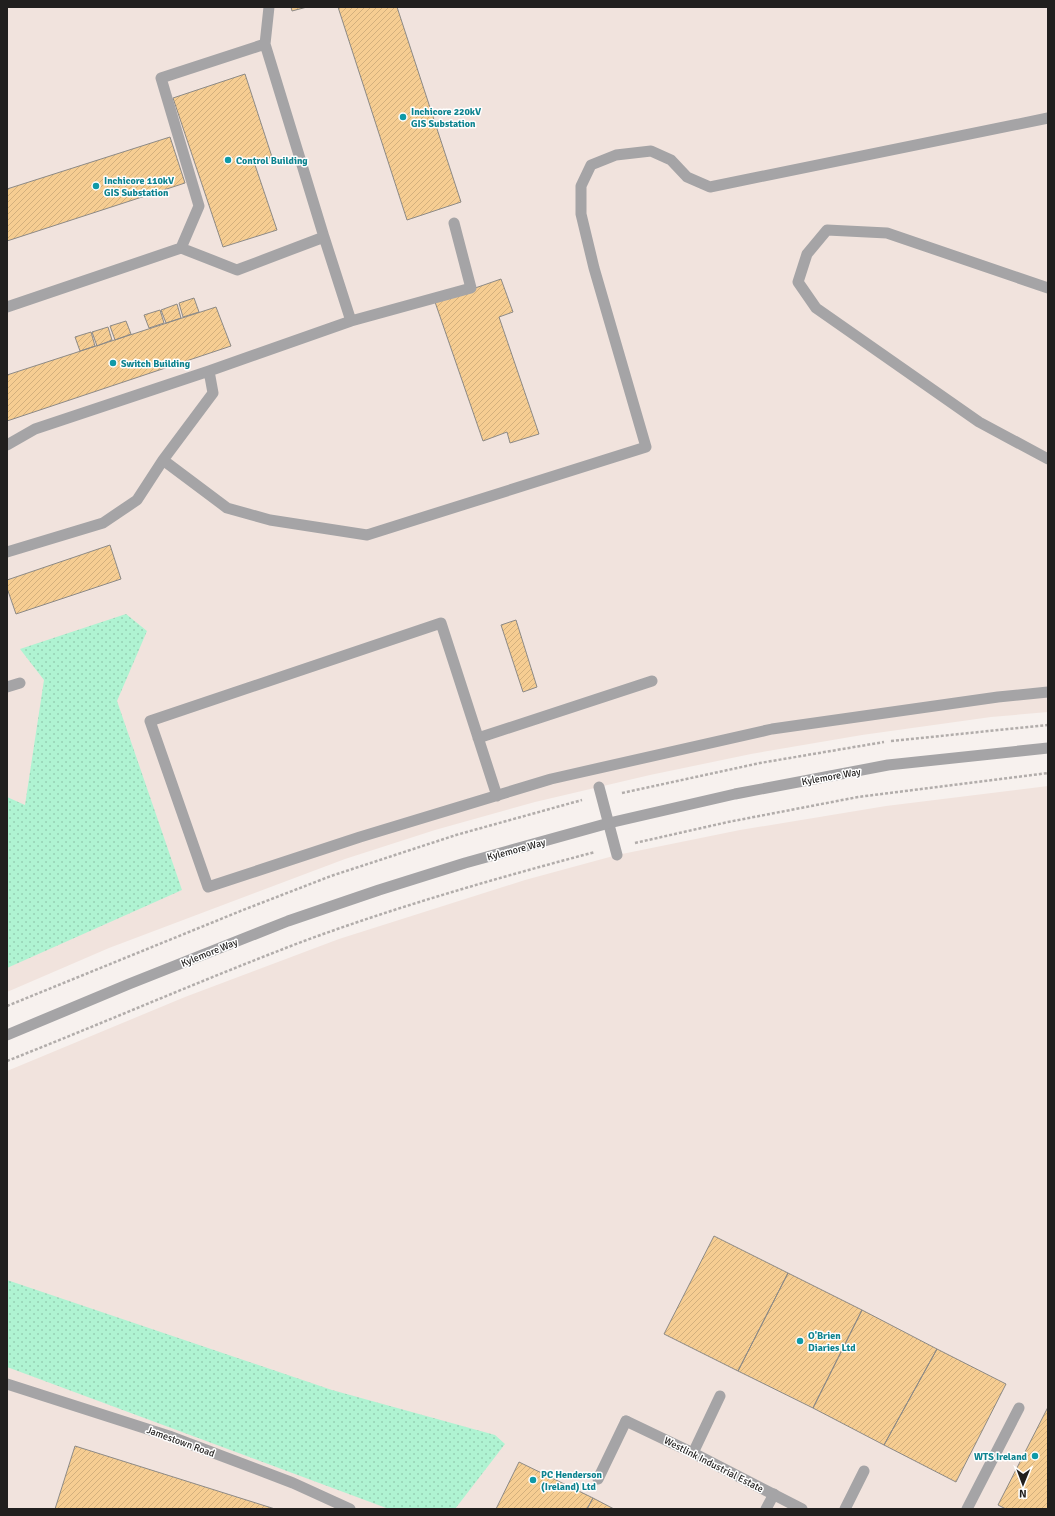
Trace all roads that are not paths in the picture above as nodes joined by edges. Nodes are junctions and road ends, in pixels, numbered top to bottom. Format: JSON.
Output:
{"nodes":[{"id":1,"x":269,"y":7,"type":"edge"},
{"id":2,"x":265,"y":44,"type":"junction"},
{"id":3,"x":1048,"y":118,"type":"edge"},
{"id":4,"x":454,"y":223,"type":"dead end"},
{"id":5,"x":324,"y":237,"type":"junction"},
{"id":6,"x":181,"y":248,"type":"junction"},
{"id":7,"x":1048,"y":288,"type":"edge"},
{"id":8,"x":7,"y":307,"type":"edge"},
{"id":9,"x":351,"y":321,"type":"junction"},
{"id":10,"x":209,"y":371,"type":"junction"},
{"id":11,"x":7,"y":445,"type":"edge"},
{"id":12,"x":1048,"y":459,"type":"edge"},
{"id":13,"x":164,"y":460,"type":"junction"},
{"id":14,"x":7,"y":552,"type":"edge"},
{"id":15,"x":652,"y":681,"type":"dead end"},
{"id":16,"x":20,"y":683,"type":"dead end"},
{"id":17,"x":7,"y":687,"type":"edge"},
{"id":18,"x":1048,"y":692,"type":"edge"},
{"id":19,"x":478,"y":738,"type":"junction"},
{"id":20,"x":1048,"y":748,"type":"edge"},
{"id":21,"x":599,"y":787,"type":"dead end"},
{"id":22,"x":497,"y":796,"type":"junction"},
{"id":23,"x":609,"y":823,"type":"junction"},
{"id":24,"x":616,"y":851,"type":"road end"},
{"id":25,"x":7,"y":1035,"type":"edge"},
{"id":26,"x":7,"y":1384,"type":"edge"},
{"id":27,"x":720,"y":1396,"type":"dead end"},
{"id":28,"x":1019,"y":1408,"type":"dead end"},
{"id":29,"x":693,"y":1453,"type":"junction"},
{"id":30,"x":864,"y":1471,"type":"dead end"},
{"id":31,"x":598,"y":1478,"type":"dead end"},
{"id":32,"x":774,"y":1494,"type":"junction"},
{"id":33,"x":350,"y":1509,"type":"edge"},
{"id":34,"x":766,"y":1509,"type":"edge"},
{"id":35,"x":802,"y":1509,"type":"edge"},
{"id":36,"x":846,"y":1509,"type":"edge"},
{"id":37,"x":967,"y":1509,"type":"edge"}],
"edges":[{"from":1,"to":2,"type":"street"},
{"from":2,"to":5,"type":"street"},
{"from":2,"to":6,"type":"street"},
{"from":3,"to":13,"type":"street"},
{"from":4,"to":9,"type":"street"},
{"from":5,"to":6,"type":"street"},
{"from":5,"to":9,"type":"street"},
{"from":6,"to":8,"type":"street"},
{"from":7,"to":12,"type":"street"},
{"from":9,"to":10,"type":"street"},
{"from":10,"to":11,"type":"street"},
{"from":10,"to":13,"type":"street"},
{"from":13,"to":14,"type":"street"},
{"from":15,"to":19,"type":"street"},
{"from":16,"to":17,"type":"street"},
{"from":18,"to":22,"type":"street"},
{"from":19,"to":22,"type":"street"},
{"from":19,"to":22,"type":"street"},
{"from":20,"to":23,"type":"street","name":"Kylemore Way"},
{"from":21,"to":23,"type":"street"},
{"from":23,"to":24,"type":"street"},
{"from":23,"to":25,"type":"street","name":"Kylemore Way"},
{"from":26,"to":33,"type":"street","name":"Jamestown Road"},
{"from":27,"to":29,"type":"street"},
{"from":28,"to":37,"type":"street"},
{"from":29,"to":31,"type":"street","name":"Westlink Industrial Estate"},
{"from":29,"to":32,"type":"street","name":"Westlink Industrial Estate"},
{"from":30,"to":36,"type":"street"},
{"from":32,"to":34,"type":"street"},
{"from":32,"to":35,"type":"street","name":"Westlink Industrial Estate"}]}
